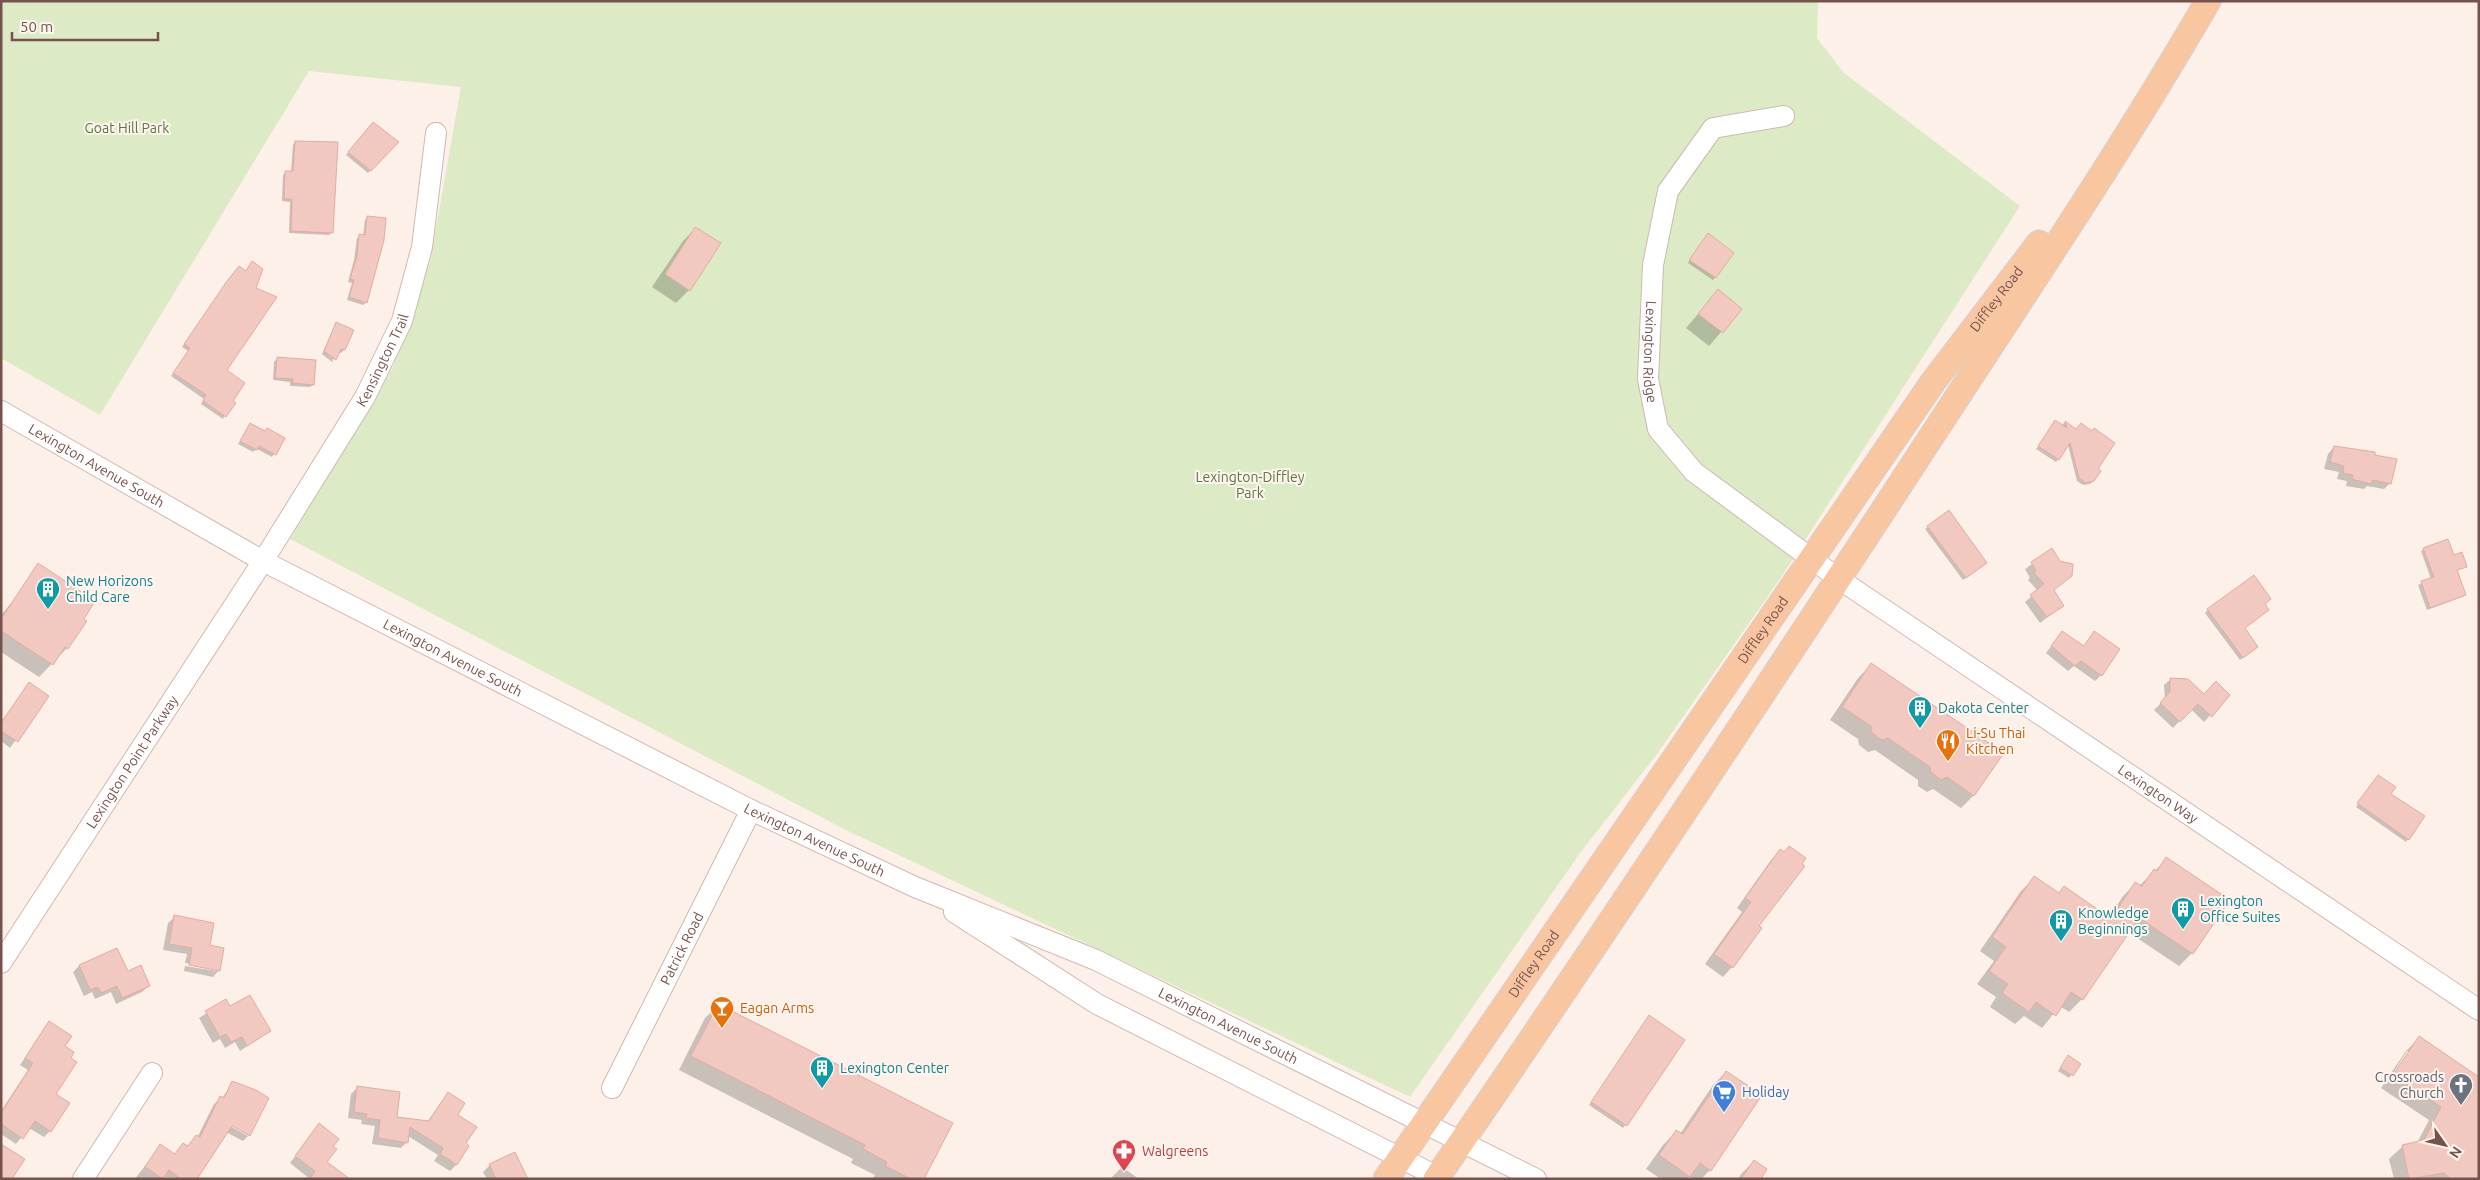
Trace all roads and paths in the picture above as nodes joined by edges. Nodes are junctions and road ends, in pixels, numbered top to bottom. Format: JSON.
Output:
{"nodes":[{"id":1,"x":2208,"y":1,"type":"edge"},
{"id":2,"x":2155,"y":92,"type":"junction"},
{"id":3,"x":1784,"y":116,"type":"dead end"},
{"id":4,"x":436,"y":133,"type":"dead end"},
{"id":5,"x":1,"y":410,"type":"edge"},
{"id":6,"x":1811,"y":558,"type":"junction"},
{"id":7,"x":263,"y":561,"type":"junction"},
{"id":8,"x":1839,"y":579,"type":"junction"},
{"id":9,"x":752,"y":810,"type":"junction"},
{"id":10,"x":915,"y":887,"type":"junction"},
{"id":11,"x":1,"y":963,"type":"edge"},
{"id":12,"x":2479,"y":1010,"type":"edge"},
{"id":13,"x":152,"y":1073,"type":"dead end"},
{"id":14,"x":612,"y":1088,"type":"dead end"},
{"id":15,"x":1424,"y":1122,"type":"junction"},
{"id":16,"x":1461,"y":1142,"type":"junction"},
{"id":17,"x":1400,"y":1158,"type":"junction"},
{"id":18,"x":1439,"y":1178,"type":"edge"},
{"id":19,"x":83,"y":1179,"type":"edge"},
{"id":20,"x":1386,"y":1179,"type":"edge"},
{"id":21,"x":1536,"y":1179,"type":"edge"}],
"edges":[{"from":1,"to":2,"type":"main road","name":"Diffley Road"},
{"from":2,"to":6,"type":"main road","name":"Diffley Road"},
{"from":2,"to":8,"type":"main road","name":"Diffley Road"},
{"from":3,"to":6,"type":"street","name":"Lexington Ridge"},
{"from":4,"to":7,"type":"street","name":"Kensington Trail"},
{"from":5,"to":7,"type":"street","name":"Lexington Avenue South"},
{"from":6,"to":8,"type":"street","name":"Lexington Ridge"},
{"from":6,"to":15,"type":"main road","name":"Diffley Road"},
{"from":7,"to":9,"type":"street","name":"Lexington Avenue South"},
{"from":7,"to":11,"type":"street","name":"Lexington Point Parkway"},
{"from":8,"to":12,"type":"street","name":"Lexington Way"},
{"from":8,"to":16,"type":"main road","name":"Diffley Road"},
{"from":9,"to":10,"type":"street","name":"Lexington Avenue South"},
{"from":9,"to":14,"type":"street","name":"Patrick Road"},
{"from":10,"to":15,"type":"street","name":"Lexington Avenue South"},
{"from":10,"to":17,"type":"street","name":"Lexington Avenue South"},
{"from":13,"to":19,"type":"street"},
{"from":15,"to":16,"type":"street","name":"Lexington Avenue South"},
{"from":15,"to":17,"type":"main road","name":"Diffley Road"},
{"from":16,"to":18,"type":"main road","name":"Diffley Road"},
{"from":16,"to":21,"type":"street","name":"Lexington Avenue South"},
{"from":17,"to":18,"type":"street","name":"Lexington Avenue South"},
{"from":17,"to":20,"type":"main road","name":"Diffley Road"}]}
